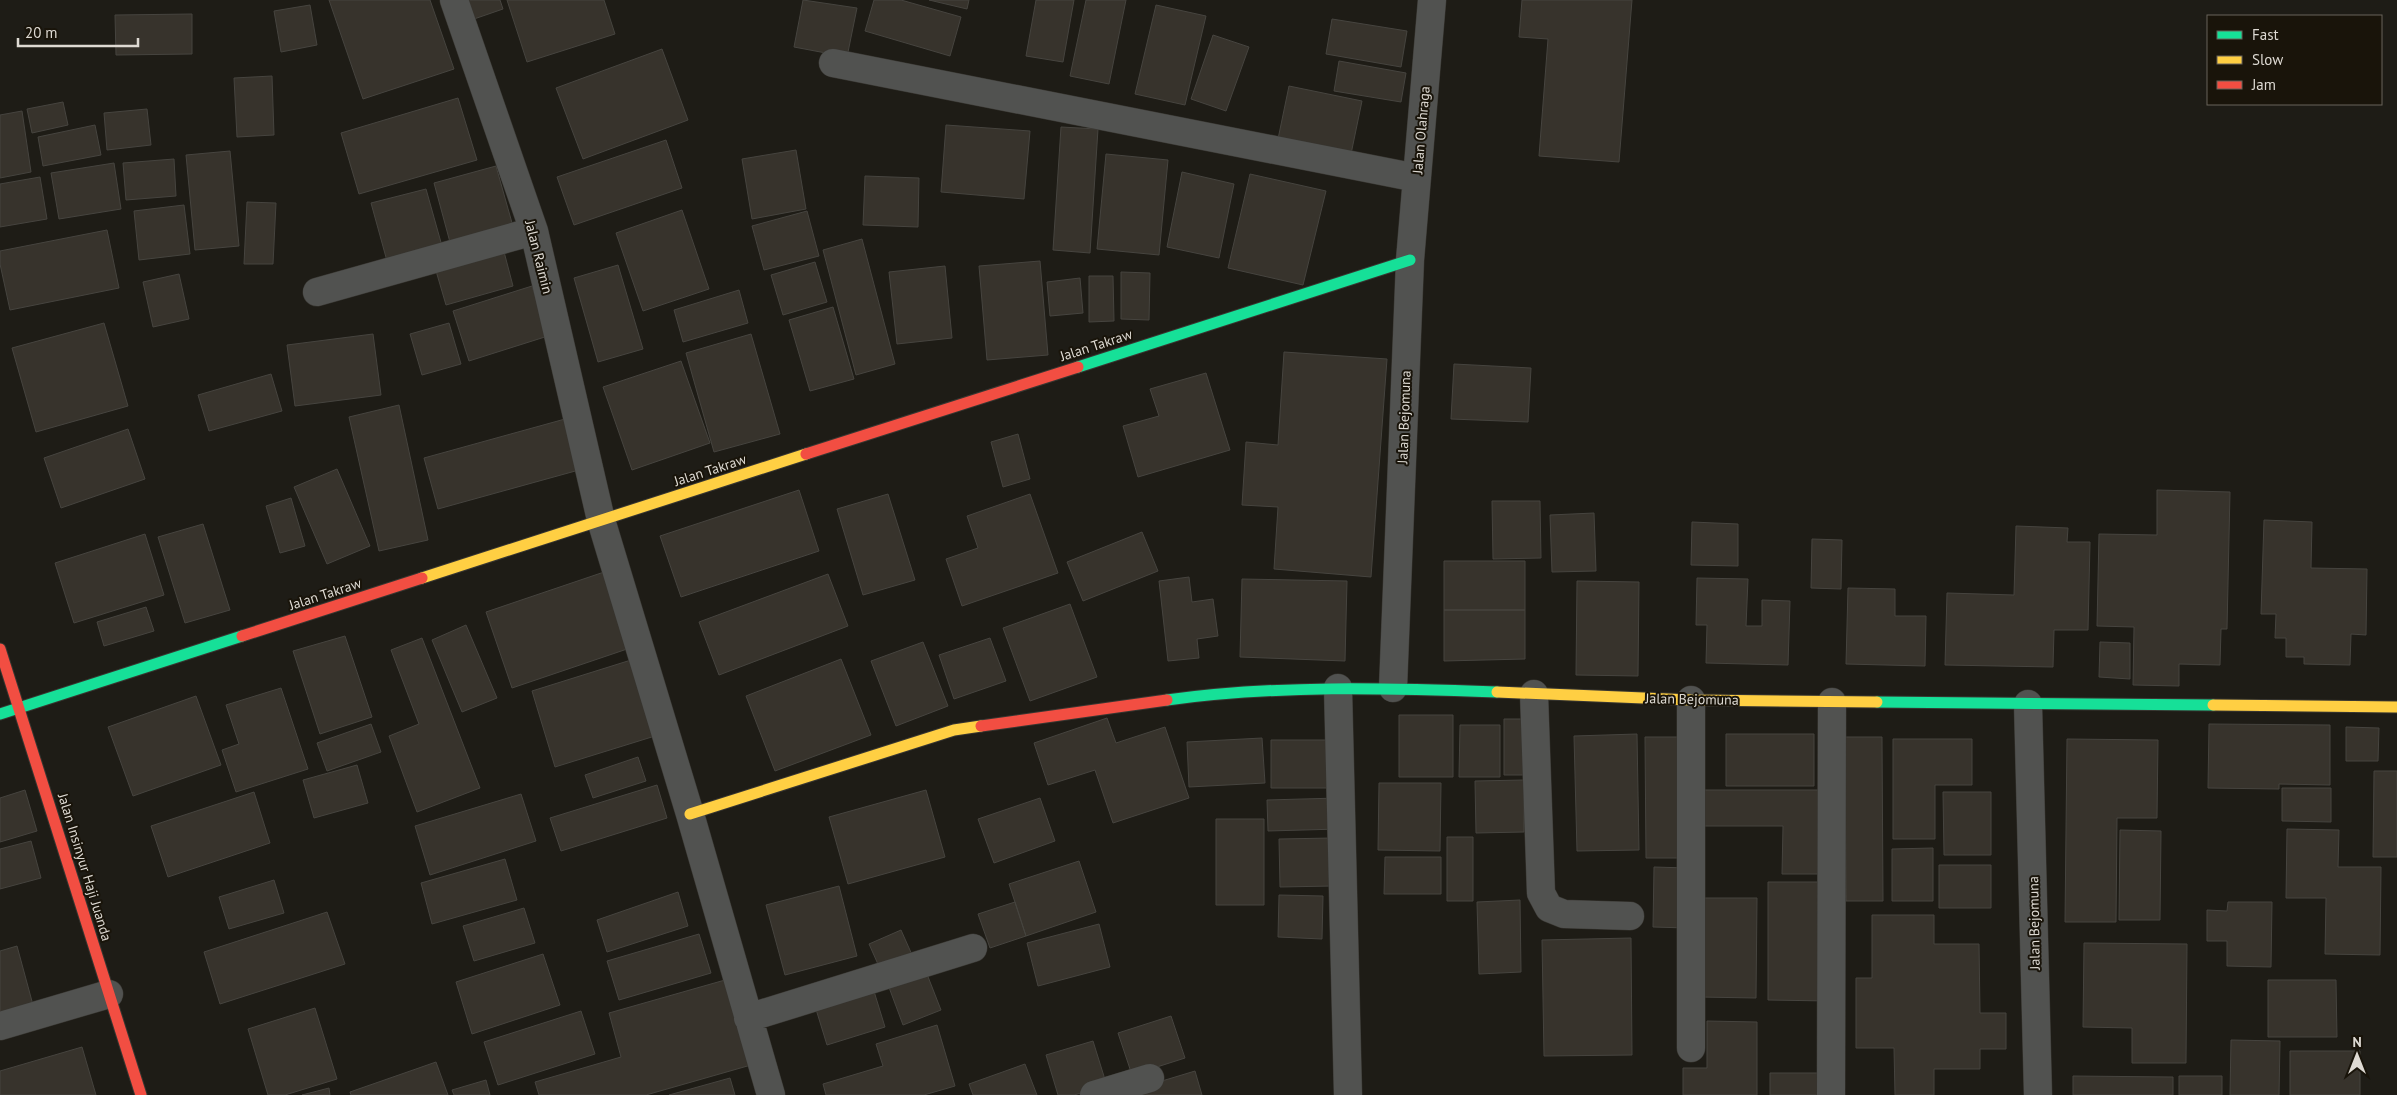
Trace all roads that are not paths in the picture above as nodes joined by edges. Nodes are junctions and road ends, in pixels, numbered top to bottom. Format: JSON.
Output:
{"nodes":[{"id":1,"x":454,"y":0,"type":"edge"},
{"id":2,"x":1432,"y":0,"type":"edge"},
{"id":3,"x":833,"y":63,"type":"dead end"},
{"id":4,"x":1417,"y":178,"type":"junction"},
{"id":5,"x":534,"y":230,"type":"junction"},
{"id":6,"x":1410,"y":260,"type":"junction"},
{"id":7,"x":317,"y":292,"type":"dead end"},
{"id":8,"x":601,"y":520,"type":"junction"},
{"id":9,"x":0,"y":649,"type":"edge"},
{"id":10,"x":1338,"y":688,"type":"junction"},
{"id":11,"x":1393,"y":688,"type":"junction"},
{"id":12,"x":1534,"y":694,"type":"junction"},
{"id":13,"x":1691,"y":700,"type":"junction"},
{"id":14,"x":1832,"y":702,"type":"junction"},
{"id":15,"x":2028,"y":704,"type":"junction"},
{"id":16,"x":2397,"y":707,"type":"edge"},
{"id":17,"x":20,"y":708,"type":"junction"},
{"id":18,"x":0,"y":714,"type":"edge"},
{"id":19,"x":690,"y":814,"type":"junction"},
{"id":20,"x":1630,"y":916,"type":"dead end"},
{"id":21,"x":973,"y":948,"type":"dead end"},
{"id":22,"x":109,"y":994,"type":"junction"},
{"id":23,"x":748,"y":1018,"type":"junction"},
{"id":24,"x":0,"y":1026,"type":"edge"},
{"id":25,"x":1691,"y":1048,"type":"dead end"},
{"id":26,"x":1150,"y":1078,"type":"dead end"},
{"id":27,"x":142,"y":1095,"type":"edge"},
{"id":28,"x":771,"y":1095,"type":"edge"},
{"id":29,"x":1094,"y":1095,"type":"edge"},
{"id":30,"x":1348,"y":1095,"type":"edge"},
{"id":31,"x":1831,"y":1095,"type":"edge"},
{"id":32,"x":2038,"y":1095,"type":"edge"}],
"edges":[{"from":1,"to":5,"type":"street","name":"Jalan Raimin"},
{"from":2,"to":4,"type":"street","name":"Jalan Olahraga"},
{"from":3,"to":4,"type":"street"},
{"from":4,"to":6,"type":"street","name":"Jalan Olahraga"},
{"from":5,"to":7,"type":"street"},
{"from":5,"to":8,"type":"street","name":"Jalan Raimin"},
{"from":6,"to":8,"type":"street","name":"Jalan Takraw"},
{"from":6,"to":11,"type":"street","name":"Jalan Bejomuna"},
{"from":8,"to":17,"type":"street","name":"Jalan Takraw"},
{"from":8,"to":19,"type":"street","name":"Jalan Raimin"},
{"from":9,"to":17,"type":"street","name":"Jalan Insinyur Haji Juanda"},
{"from":10,"to":11,"type":"street"},
{"from":10,"to":19,"type":"street"},
{"from":10,"to":30,"type":"street"},
{"from":11,"to":12,"type":"street","name":"Jalan Bejomuna"},
{"from":12,"to":13,"type":"street","name":"Jalan Bejomuna"},
{"from":12,"to":20,"type":"street"},
{"from":13,"to":14,"type":"street","name":"Jalan Bejomuna"},
{"from":13,"to":25,"type":"street"},
{"from":14,"to":15,"type":"street","name":"Jalan Bejomuna"},
{"from":14,"to":31,"type":"street"},
{"from":15,"to":16,"type":"street"},
{"from":15,"to":32,"type":"street","name":"Jalan Bejomuna"},
{"from":17,"to":18,"type":"street","name":"Jalan Takraw"},
{"from":17,"to":22,"type":"street","name":"Jalan Insinyur Haji Juanda"},
{"from":19,"to":23,"type":"street","name":"Jalan Raimin"},
{"from":21,"to":23,"type":"street"},
{"from":22,"to":24,"type":"street"},
{"from":22,"to":27,"type":"street","name":"Jalan Insinyur Haji Juanda"},
{"from":23,"to":28,"type":"street","name":"Jalan Raimin"},
{"from":26,"to":29,"type":"street"}]}
